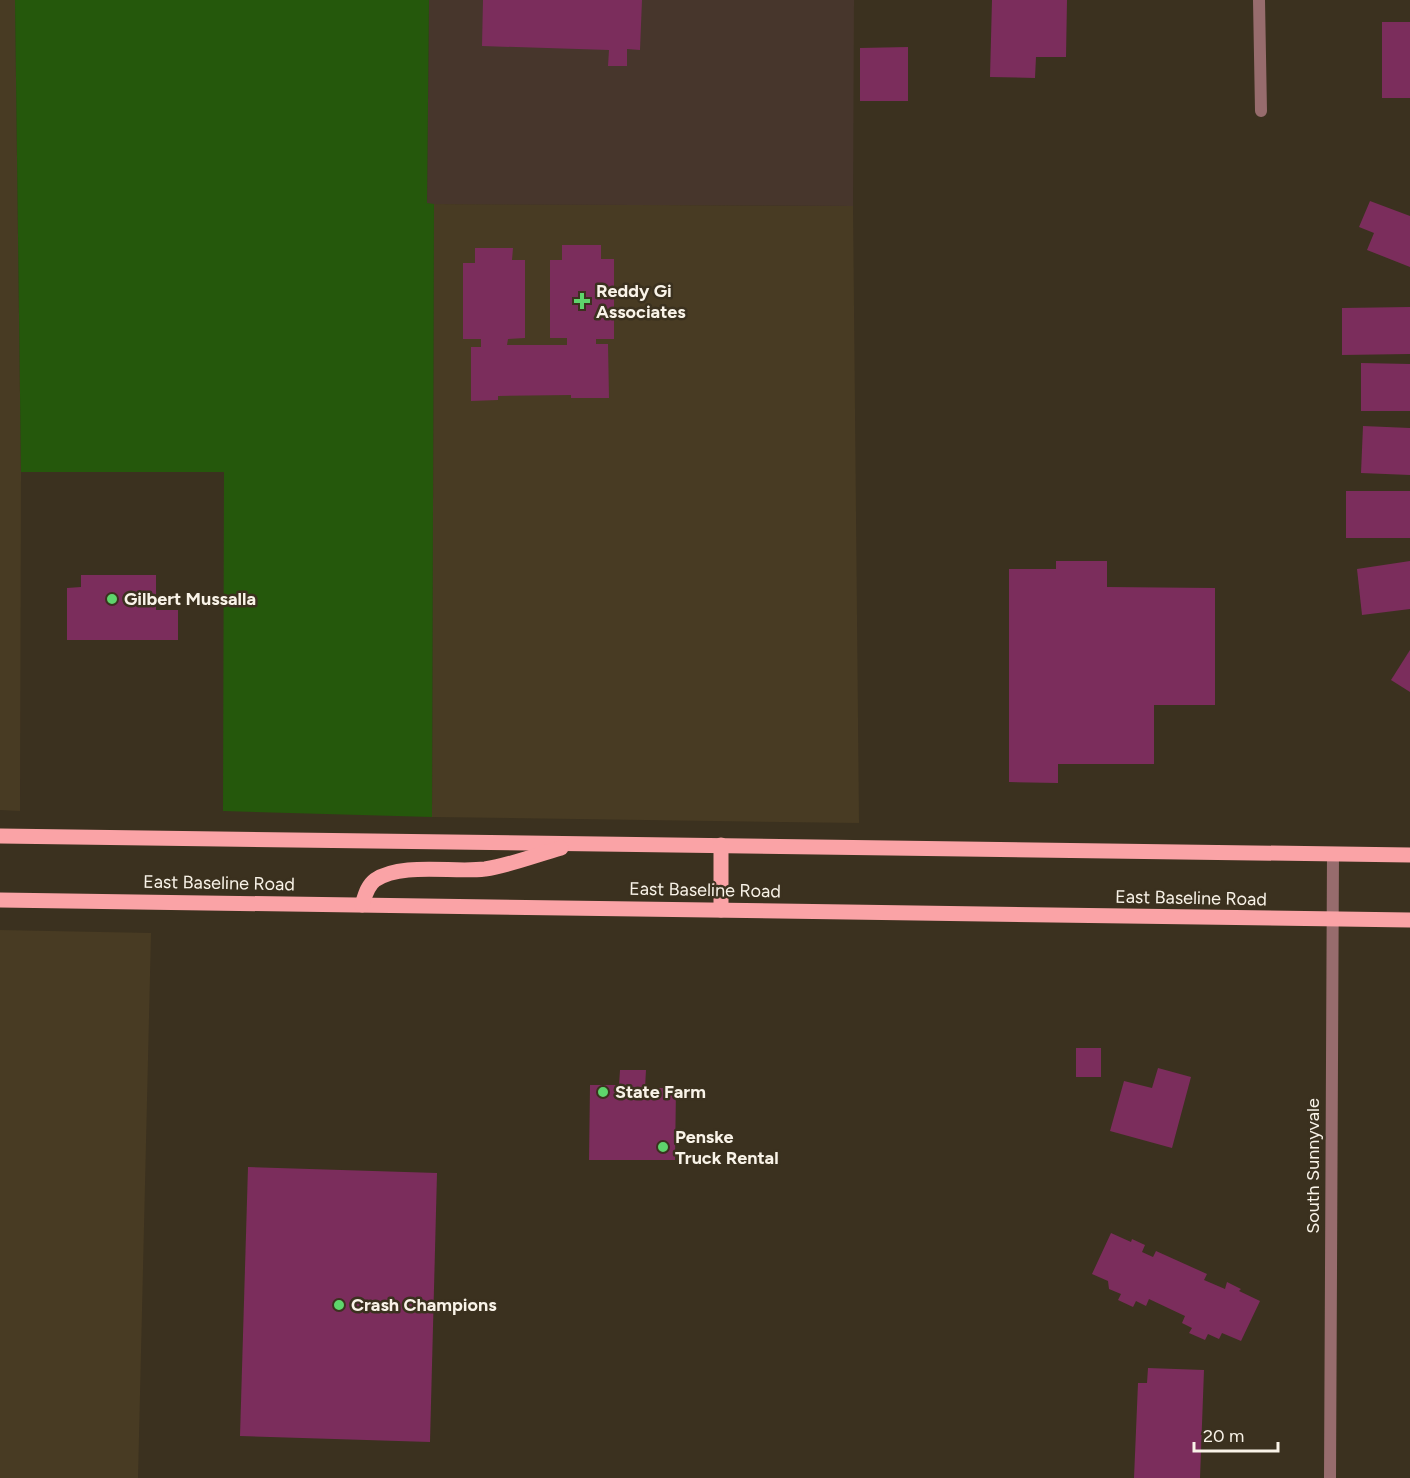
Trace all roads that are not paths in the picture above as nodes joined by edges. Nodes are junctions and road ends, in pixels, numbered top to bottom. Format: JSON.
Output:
{"nodes":[{"id":1,"x":1259,"y":0,"type":"edge"},
{"id":2,"x":1261,"y":111,"type":"dead end"},
{"id":3,"x":0,"y":836,"type":"edge"},
{"id":4,"x":576,"y":843,"type":"junction"},
{"id":5,"x":721,"y":845,"type":"junction"},
{"id":6,"x":1334,"y":853,"type":"junction"},
{"id":7,"x":1410,"y":855,"type":"edge"},
{"id":8,"x":0,"y":900,"type":"edge"},
{"id":9,"x":362,"y":905,"type":"junction"},
{"id":10,"x":721,"y":910,"type":"junction"},
{"id":11,"x":1333,"y":920,"type":"junction"},
{"id":12,"x":1410,"y":920,"type":"edge"},
{"id":13,"x":1330,"y":1478,"type":"edge"}],
"edges":[{"from":1,"to":2,"type":"street"},
{"from":3,"to":4,"type":"main road"},
{"from":4,"to":5,"type":"main road"},
{"from":4,"to":9,"type":"main road"},
{"from":5,"to":6,"type":"main road"},
{"from":5,"to":10,"type":"main road"},
{"from":6,"to":7,"type":"main road"},
{"from":6,"to":11,"type":"street","name":"South Sunnyvale"},
{"from":8,"to":9,"type":"main road","name":"East Baseline Road"},
{"from":9,"to":10,"type":"main road","name":"East Baseline Road"},
{"from":10,"to":11,"type":"main road","name":"East Baseline Road"},
{"from":11,"to":12,"type":"main road","name":"East Baseline Road"},
{"from":11,"to":13,"type":"street","name":"South Sunnyvale"}]}
